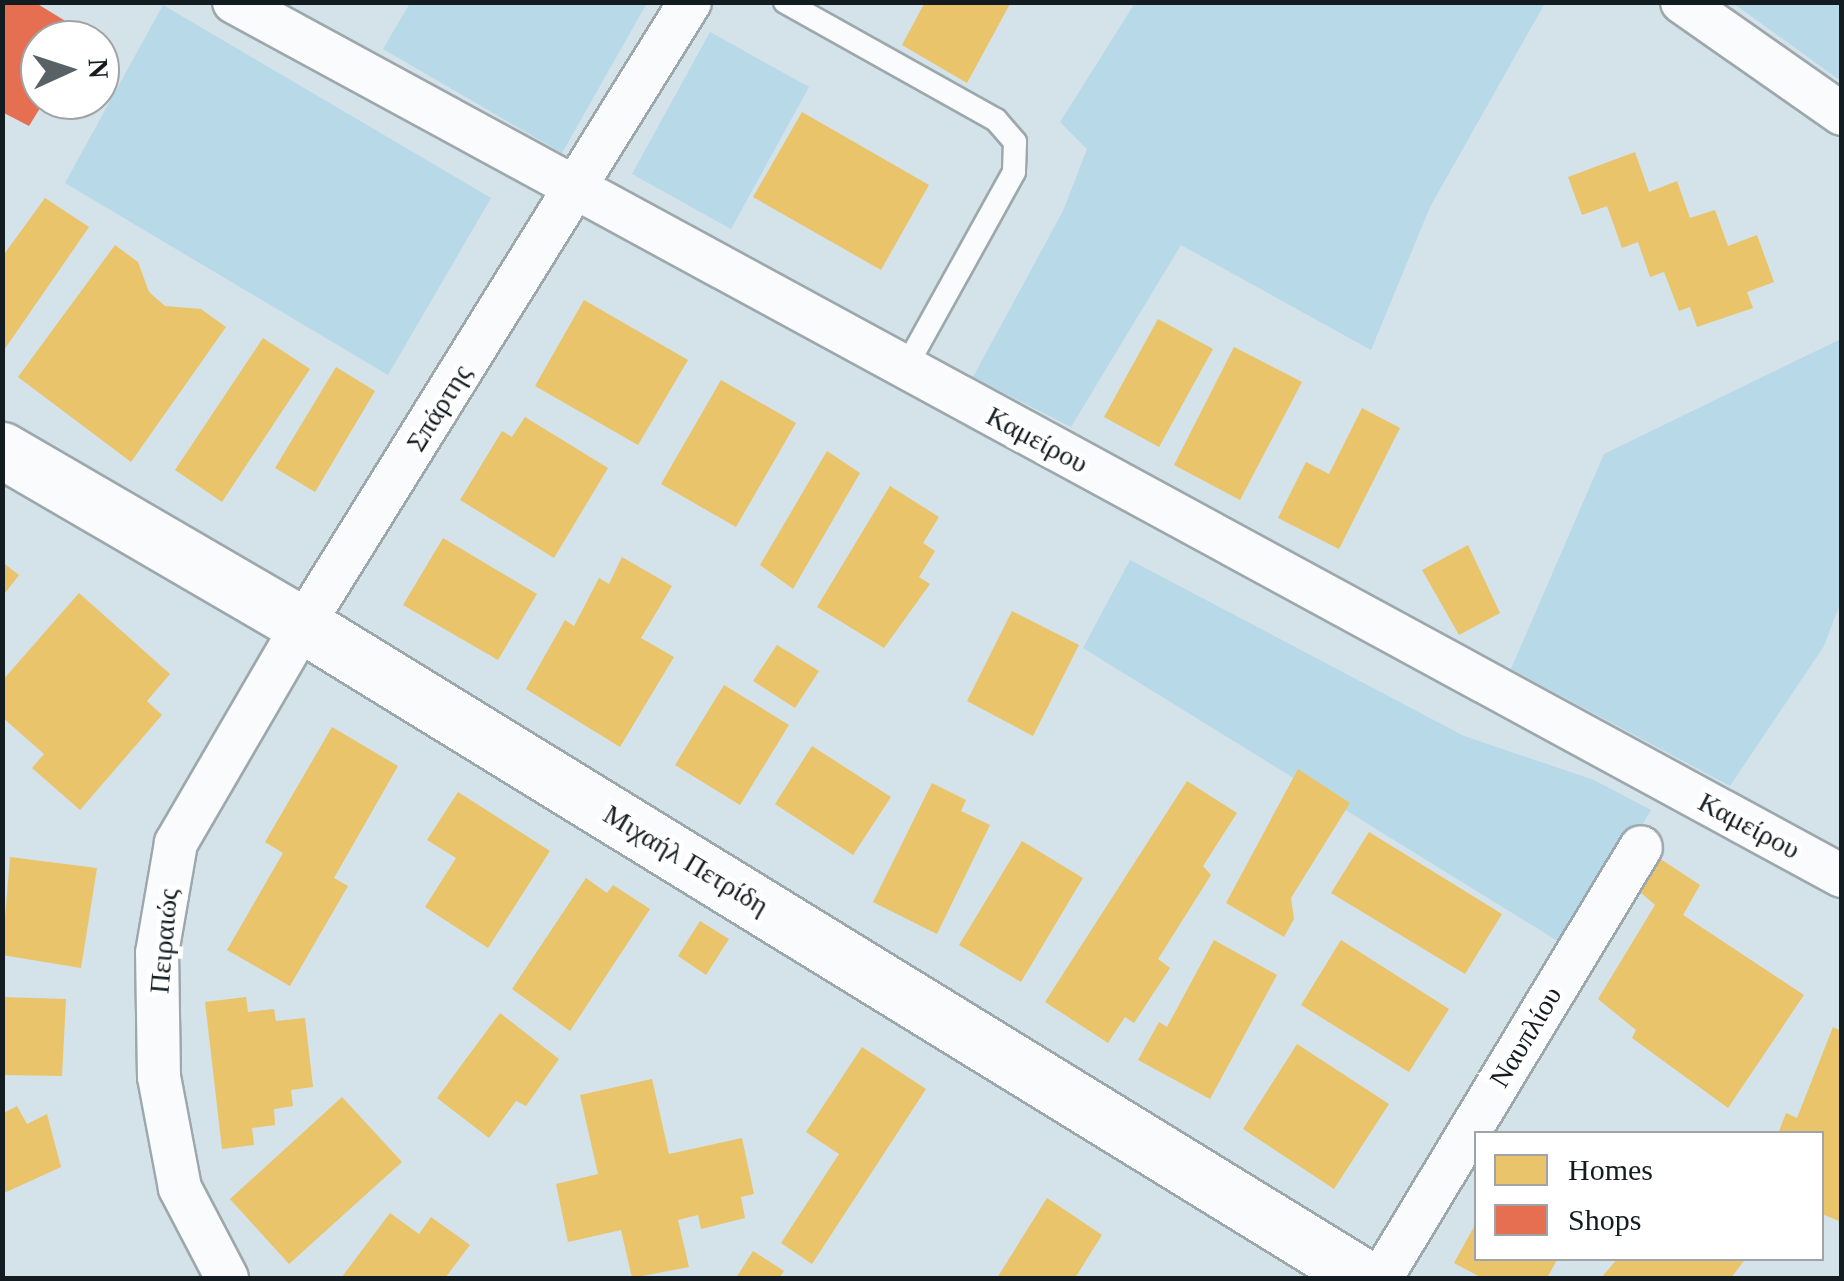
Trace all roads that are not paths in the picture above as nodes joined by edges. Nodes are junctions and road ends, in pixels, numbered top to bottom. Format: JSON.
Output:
{"nodes":[{"id":1,"x":234,"y":2,"type":"edge"},
{"id":2,"x":784,"y":2,"type":"edge"},
{"id":3,"x":1682,"y":2,"type":"edge"},
{"id":4,"x":688,"y":4,"type":"edge"},
{"id":5,"x":1842,"y":114,"type":"edge"},
{"id":6,"x":576,"y":190,"type":"junction"},
{"id":7,"x":905,"y":369,"type":"junction"},
{"id":8,"x":2,"y":450,"type":"edge"},
{"id":9,"x":303,"y":625,"type":"junction"},
{"id":10,"x":1640,"y":847,"type":"dead end"},
{"id":11,"x":1842,"y":876,"type":"edge"},
{"id":12,"x":227,"y":1278,"type":"edge"},
{"id":13,"x":1365,"y":1278,"type":"edge"},
{"id":14,"x":1381,"y":1278,"type":"edge"}],
"edges":[{"from":1,"to":6,"type":"street","name":"Καμείρου"},
{"from":2,"to":7,"type":"lane"},
{"from":3,"to":5,"type":"street"},
{"from":4,"to":6,"type":"street","name":"Σπάρτης"},
{"from":6,"to":7,"type":"street","name":"Καμείρου"},
{"from":6,"to":9,"type":"street","name":"Σπάρτης"},
{"from":7,"to":11,"type":"street","name":"Καμείρου"},
{"from":8,"to":9,"type":"main road","name":"Μιχαήλ Πετρίδη"},
{"from":9,"to":12,"type":"street","name":"Πειραιώς"},
{"from":9,"to":13,"type":"main road","name":"Μιχαήλ Πετρίδη"},
{"from":10,"to":14,"type":"street","name":"Ναυπλίου"}]}
